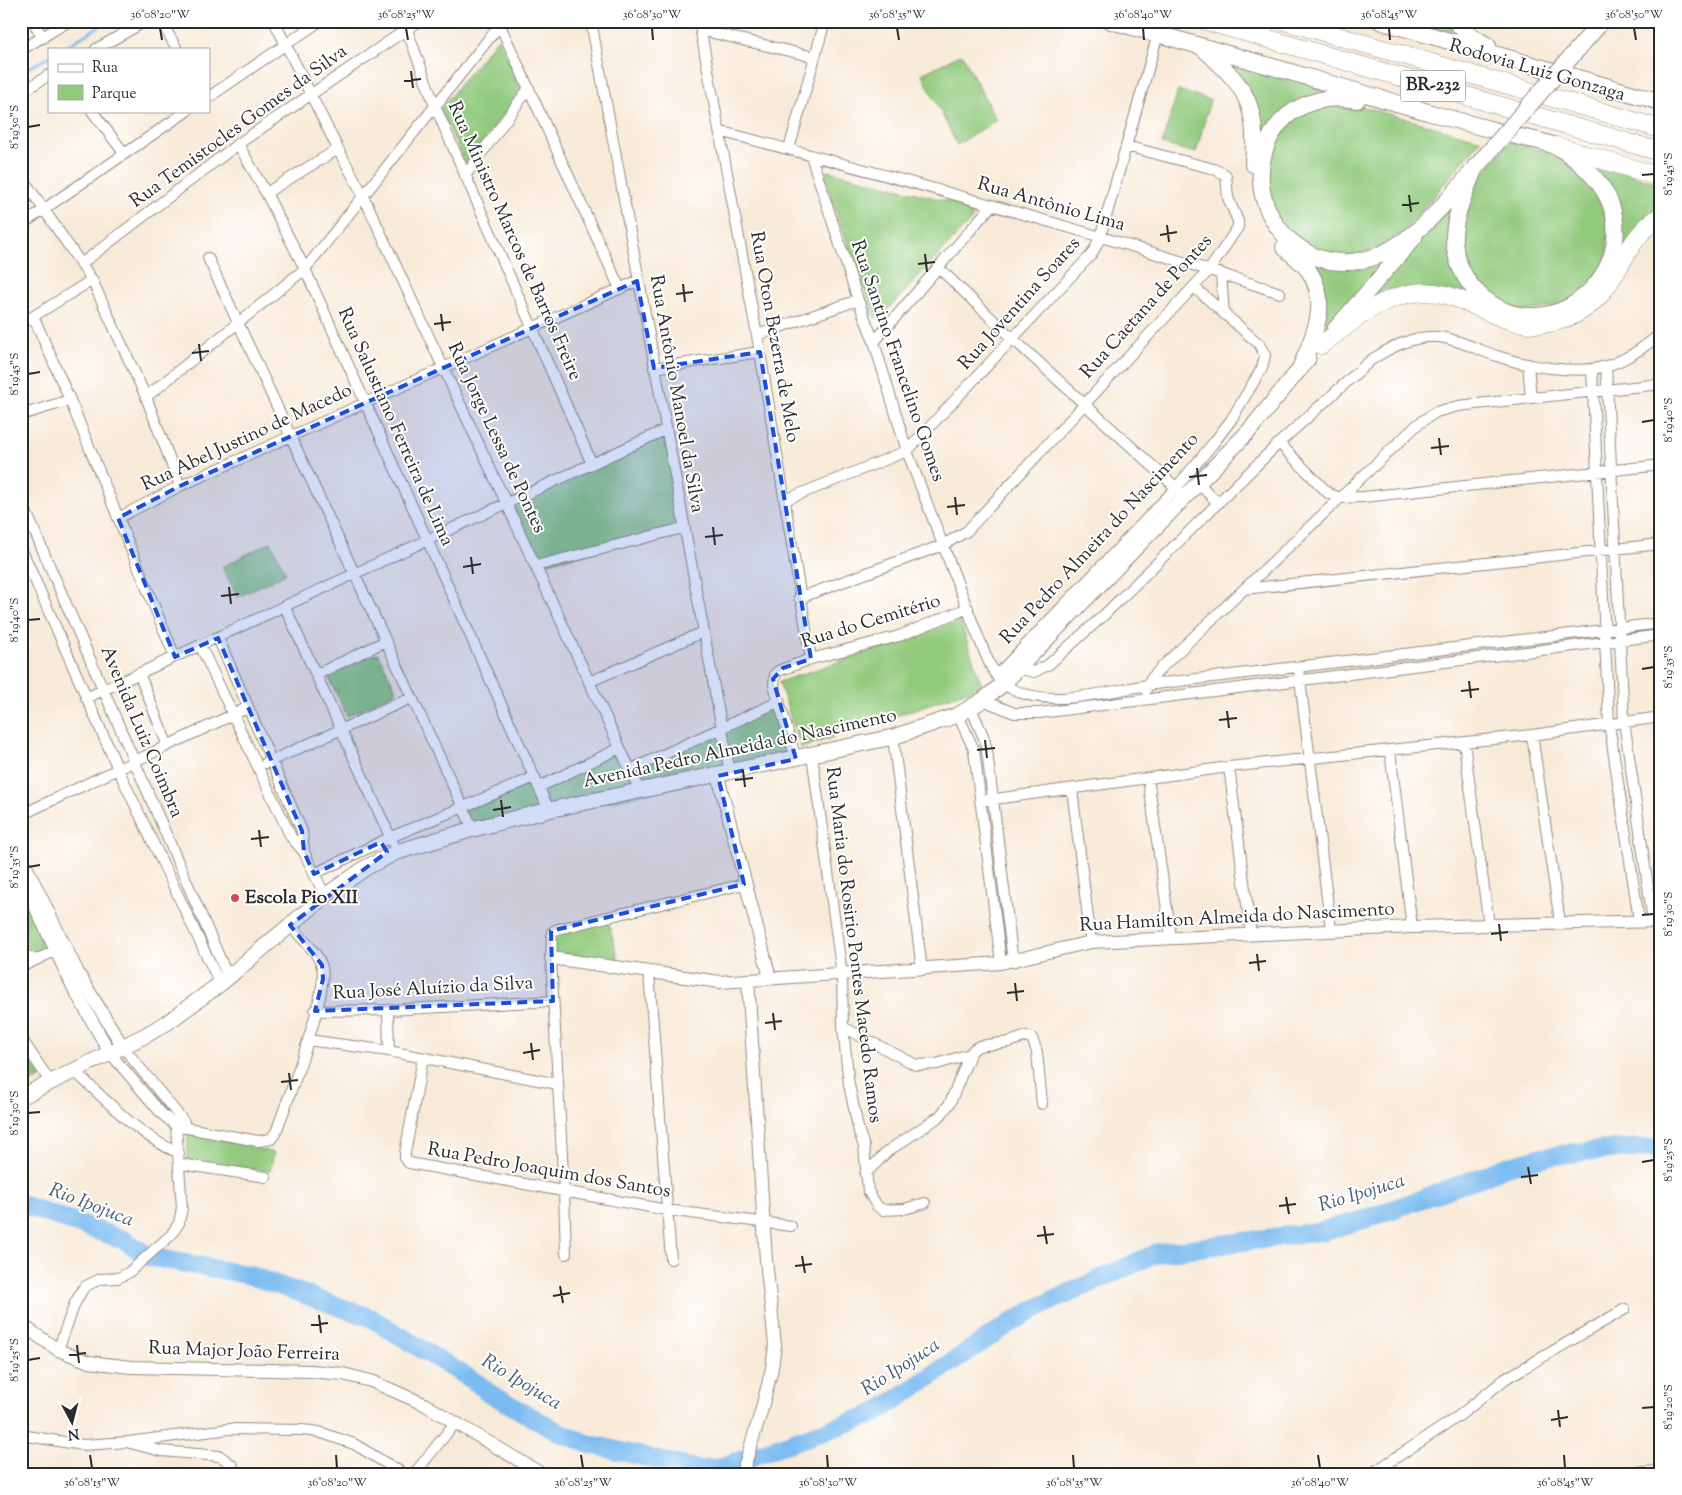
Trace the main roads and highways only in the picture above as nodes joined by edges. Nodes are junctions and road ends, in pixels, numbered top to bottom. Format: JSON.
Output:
{"nodes":[{"id":1,"x":1111,"y":21,"type":"edge"},
{"id":2,"x":1132,"y":21,"type":"edge"},
{"id":3,"x":1206,"y":21,"type":"edge"},
{"id":4,"x":1285,"y":21,"type":"edge"},
{"id":5,"x":1380,"y":21,"type":"edge"},
{"id":6,"x":1455,"y":21,"type":"edge"},
{"id":7,"x":1592,"y":21,"type":"edge"},
{"id":8,"x":1602,"y":21,"type":"edge"},
{"id":9,"x":1154,"y":33,"type":"junction"},
{"id":10,"x":1584,"y":42,"type":"junction"},
{"id":11,"x":1200,"y":46,"type":"junction"},
{"id":12,"x":1510,"y":58,"type":"junction"},
{"id":13,"x":1661,"y":102,"type":"edge"},
{"id":14,"x":1439,"y":115,"type":"junction"},
{"id":15,"x":1661,"y":129,"type":"edge"},
{"id":16,"x":1556,"y":146,"type":"junction"},
{"id":17,"x":1661,"y":152,"type":"edge"},
{"id":18,"x":1475,"y":167,"type":"junction"},
{"id":19,"x":1661,"y":178,"type":"edge"},
{"id":20,"x":1661,"y":216,"type":"edge"},
{"id":21,"x":1428,"y":223,"type":"junction"},
{"id":22,"x":1321,"y":345,"type":"junction"},
{"id":23,"x":1300,"y":369,"type":"junction"},
{"id":24,"x":21,"y":1097,"type":"edge"}],
"edges":[{"from":1,"to":9,"type":"main road","number":"BR-232"},
{"from":2,"to":9,"type":"highway"},
{"from":3,"to":17,"type":"highway","number":"BR-232"},
{"from":4,"to":15,"type":"highway","name":"Rodovia Luiz Gonzaga","number":"BR-232"},
{"from":5,"to":12,"type":"main road","number":"BR-232"},
{"from":6,"to":12,"type":"main road"},
{"from":7,"to":10,"type":"main road"},
{"from":8,"to":10,"type":"main road"},
{"from":9,"to":11,"type":"main road","number":"BR-232"},
{"from":10,"to":18,"type":"main road","bridge":true},
{"from":11,"to":14,"type":"main road","number":"BR-232"},
{"from":11,"to":23,"type":"main road"},
{"from":12,"to":13,"type":"main road","number":"BR-232"},
{"from":14,"to":16,"type":"main road","number":"BR-232"},
{"from":14,"to":21,"type":"main road"},
{"from":16,"to":18,"type":"main road"},
{"from":16,"to":19,"type":"highway","number":"BR-232"},
{"from":18,"to":21,"type":"main road"},
{"from":20,"to":22,"type":"highway"},
{"from":21,"to":22,"type":"main road","name":"Avenida Pedro Almeida do Nascimento"},
{"from":22,"to":23,"type":"main road","name":"Avenida Pedro Almeida do Nascimento"},
{"from":23,"to":24,"type":"main road","name":"Avenida Pedro Almeida do Nascimento"}]}
